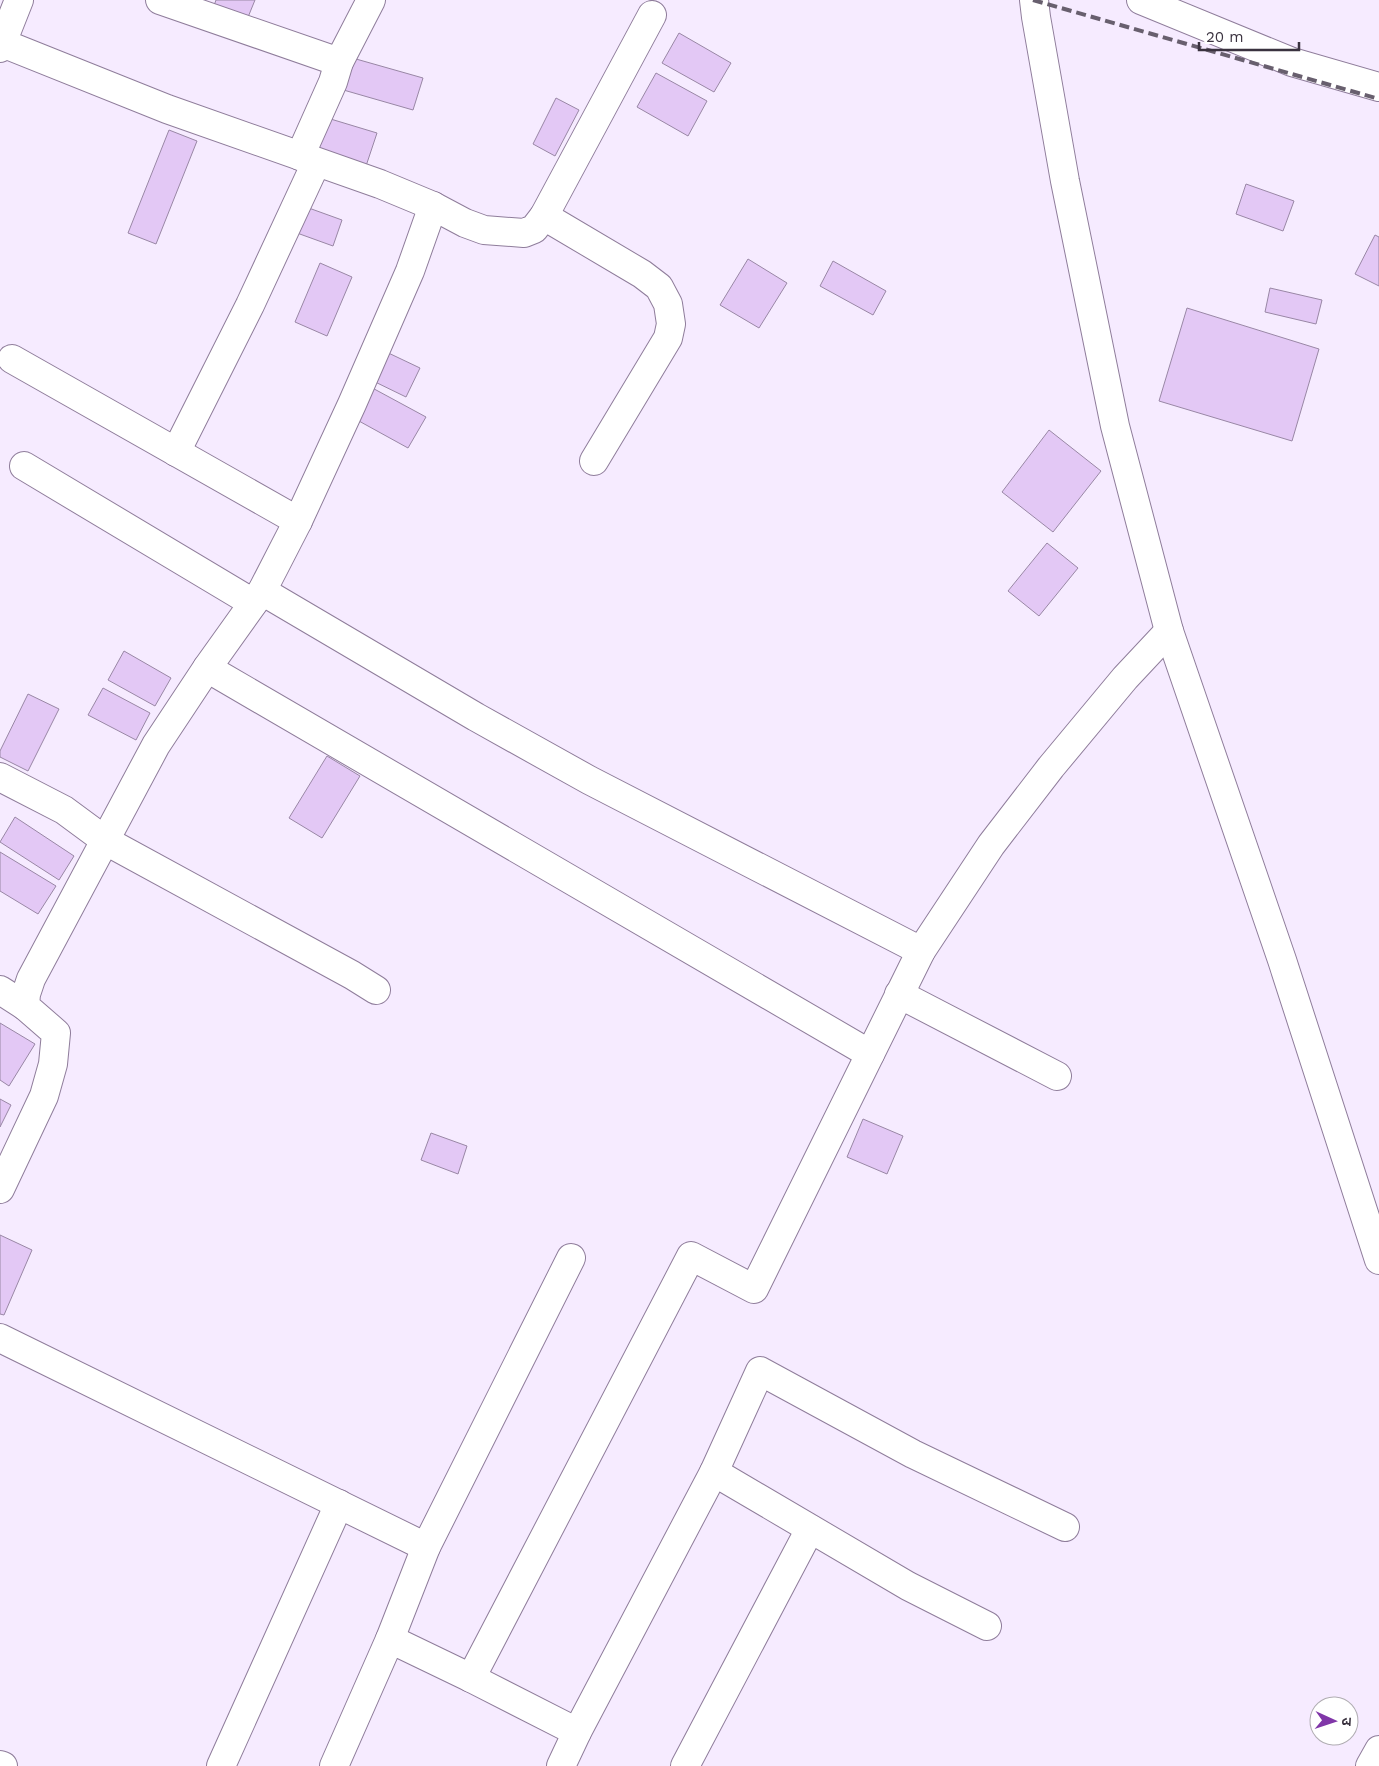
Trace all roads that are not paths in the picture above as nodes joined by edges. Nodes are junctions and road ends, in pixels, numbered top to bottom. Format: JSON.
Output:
{"nodes":[{"id":1,"x":19,"y":0,"type":"edge"},
{"id":2,"x":160,"y":0,"type":"edge"},
{"id":3,"x":371,"y":0,"type":"edge"},
{"id":4,"x":1034,"y":0,"type":"edge"},
{"id":5,"x":1140,"y":0,"type":"edge"},
{"id":6,"x":652,"y":15,"type":"dead end"},
{"id":7,"x":1,"y":46,"type":"edge"},
{"id":8,"x":340,"y":62,"type":"junction"},
{"id":9,"x":1379,"y":87,"type":"edge"},
{"id":10,"x":308,"y":160,"type":"junction"},
{"id":11,"x":433,"y":206,"type":"junction"},
{"id":12,"x":544,"y":216,"type":"junction"},
{"id":13,"x":12,"y":359,"type":"dead end"},
{"id":14,"x":176,"y":452,"type":"junction"},
{"id":15,"x":594,"y":461,"type":"dead end"},
{"id":16,"x":24,"y":466,"type":"dead end"},
{"id":17,"x":298,"y":521,"type":"junction"},
{"id":18,"x":258,"y":597,"type":"junction"},
{"id":19,"x":1169,"y":631,"type":"junction"},
{"id":20,"x":207,"y":668,"type":"junction"},
{"id":21,"x":0,"y":777,"type":"edge"},
{"id":22,"x":106,"y":841,"type":"junction"},
{"id":23,"x":921,"y":951,"type":"junction"},
{"id":24,"x":0,"y":990,"type":"edge"},
{"id":25,"x":376,"y":990,"type":"dead end"},
{"id":26,"x":899,"y":994,"type":"junction"},
{"id":27,"x":26,"y":1006,"type":"junction"},
{"id":28,"x":870,"y":1054,"type":"junction"},
{"id":29,"x":1057,"y":1076,"type":"dead end"},
{"id":30,"x":0,"y":1189,"type":"edge"},
{"id":31,"x":571,"y":1258,"type":"dead end"},
{"id":32,"x":1379,"y":1260,"type":"edge"},
{"id":33,"x":0,"y":1338,"type":"edge"},
{"id":34,"x":714,"y":1472,"type":"junction"},
{"id":35,"x":339,"y":1504,"type":"junction"},
{"id":36,"x":1065,"y":1526,"type":"dead end"},
{"id":37,"x":810,"y":1529,"type":"junction"},
{"id":38,"x":426,"y":1547,"type":"junction"},
{"id":39,"x":987,"y":1626,"type":"dead end"},
{"id":40,"x":390,"y":1639,"type":"junction"},
{"id":41,"x":471,"y":1678,"type":"junction"},
{"id":42,"x":577,"y":1732,"type":"junction"},
{"id":43,"x":1379,"y":1750,"type":"edge"},
{"id":44,"x":221,"y":1766,"type":"edge"},
{"id":45,"x":334,"y":1766,"type":"edge"},
{"id":46,"x":561,"y":1766,"type":"edge"},
{"id":47,"x":685,"y":1766,"type":"edge"},
{"id":48,"x":1370,"y":1766,"type":"edge"}],
"edges":[{"from":1,"to":7,"type":"street"},
{"from":2,"to":8,"type":"street"},
{"from":3,"to":8,"type":"street"},
{"from":4,"to":19,"type":"street"},
{"from":5,"to":9,"type":"street"},
{"from":6,"to":12,"type":"street"},
{"from":7,"to":10,"type":"street"},
{"from":8,"to":10,"type":"street"},
{"from":10,"to":11,"type":"street"},
{"from":10,"to":14,"type":"street"},
{"from":11,"to":12,"type":"street"},
{"from":11,"to":17,"type":"street"},
{"from":12,"to":15,"type":"street"},
{"from":13,"to":14,"type":"street"},
{"from":14,"to":17,"type":"street"},
{"from":16,"to":18,"type":"street"},
{"from":17,"to":18,"type":"street"},
{"from":18,"to":20,"type":"street"},
{"from":18,"to":23,"type":"street"},
{"from":19,"to":23,"type":"street"},
{"from":19,"to":32,"type":"street"},
{"from":20,"to":22,"type":"street"},
{"from":20,"to":28,"type":"street"},
{"from":21,"to":22,"type":"street"},
{"from":22,"to":25,"type":"street"},
{"from":22,"to":27,"type":"street"},
{"from":23,"to":26,"type":"street"},
{"from":24,"to":27,"type":"street"},
{"from":26,"to":28,"type":"street"},
{"from":26,"to":29,"type":"street"},
{"from":27,"to":30,"type":"street"},
{"from":28,"to":41,"type":"street"},
{"from":31,"to":38,"type":"street"},
{"from":33,"to":35,"type":"street"},
{"from":34,"to":36,"type":"street"},
{"from":34,"to":37,"type":"street"},
{"from":34,"to":42,"type":"street"},
{"from":35,"to":38,"type":"street"},
{"from":35,"to":44,"type":"street"},
{"from":37,"to":39,"type":"street"},
{"from":37,"to":47,"type":"street"},
{"from":38,"to":40,"type":"street"},
{"from":40,"to":41,"type":"street"},
{"from":40,"to":45,"type":"street"},
{"from":41,"to":42,"type":"street"},
{"from":42,"to":46,"type":"street"},
{"from":43,"to":48,"type":"street"}]}
